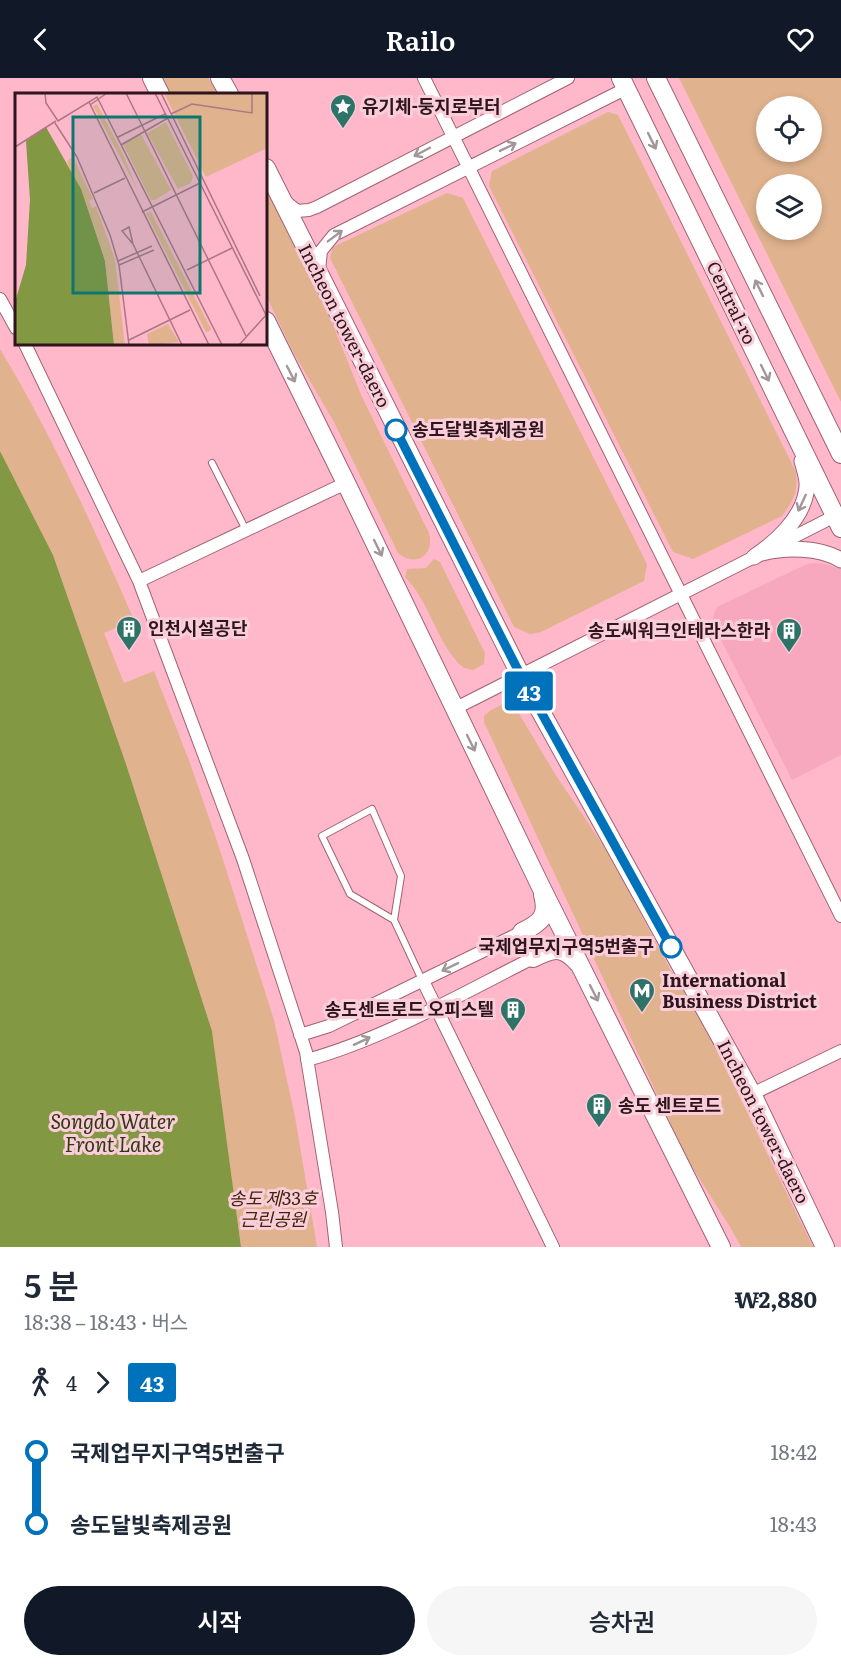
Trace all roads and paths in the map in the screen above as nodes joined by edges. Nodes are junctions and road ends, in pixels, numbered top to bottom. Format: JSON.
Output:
{"nodes":[{"id":1,"x":152,"y":78,"type":"edge"},
{"id":2,"x":220,"y":78,"type":"edge"},
{"id":3,"x":424,"y":78,"type":"edge"},
{"id":4,"x":568,"y":78,"type":"edge"},
{"id":5,"x":656,"y":78,"type":"edge"},
{"id":6,"x":624,"y":83,"type":"edge"},
{"id":7,"x":160,"y":93,"type":"edge"},
{"id":8,"x":228,"y":93,"type":"edge"},
{"id":9,"x":453,"y":136,"type":"junction"},
{"id":10,"x":467,"y":167,"type":"junction"},
{"id":11,"x":267,"y":170,"type":"edge"},
{"id":12,"x":277,"y":192,"type":"junction"},
{"id":13,"x":324,"y":288,"type":"junction"},
{"id":14,"x":0,"y":299,"type":"edge"},
{"id":15,"x":267,"y":323,"type":"edge"},
{"id":16,"x":15,"y":326,"type":"edge"},
{"id":17,"x":25,"y":345,"type":"edge"},
{"id":18,"x":792,"y":427,"type":"junction"},
{"id":19,"x":841,"y":454,"type":"edge"},
{"id":20,"x":212,"y":463,"type":"dead end"},
{"id":21,"x":346,"y":483,"type":"junction"},
{"id":22,"x":839,"y":519,"type":"edge"},
{"id":23,"x":246,"y":530,"type":"junction"},
{"id":24,"x":757,"y":555,"type":"junction"},
{"id":25,"x":841,"y":561,"type":"edge"},
{"id":26,"x":139,"y":581,"type":"junction"},
{"id":27,"x":682,"y":593,"type":"junction"},
{"id":28,"x":520,"y":674,"type":"junction"},
{"id":29,"x":454,"y":709,"type":"junction"},
{"id":30,"x":540,"y":885,"type":"junction"},
{"id":31,"x":841,"y":916,"type":"edge"},
{"id":32,"x":393,"y":920,"type":"junction"},
{"id":33,"x":522,"y":932,"type":"joint"},
{"id":34,"x":533,"y":958,"type":"joint"},
{"id":35,"x":581,"y":967,"type":"junction"},
{"id":36,"x":423,"y":981,"type":"junction"},
{"id":37,"x":435,"y":1007,"type":"junction"},
{"id":38,"x":300,"y":1035,"type":"junction"},
{"id":39,"x":841,"y":1051,"type":"edge"},
{"id":40,"x":307,"y":1060,"type":"junction"},
{"id":41,"x":752,"y":1094,"type":"junction"},
{"id":42,"x":336,"y":1247,"type":"edge"},
{"id":43,"x":553,"y":1247,"type":"edge"},
{"id":44,"x":721,"y":1247,"type":"edge"},
{"id":45,"x":825,"y":1247,"type":"edge"}],
"edges":[{"from":1,"to":7,"type":"main road"},
{"from":2,"to":8,"type":"main road"},
{"from":3,"to":9,"type":"street"},
{"from":4,"to":9,"type":"street"},
{"from":19,"to":5,"type":"main road","name":"Central-ro","one_way":true},
{"from":10,"to":6,"type":"street","one_way":true},
{"from":6,"to":18,"type":"main road","name":"Central-ro","one_way":true},
{"from":9,"to":10,"type":"street"},
{"from":9,"to":12,"type":"street","one_way":true},
{"from":13,"to":10,"type":"street","one_way":true},
{"from":10,"to":27,"type":"street"},
{"from":11,"to":12,"type":"main road","name":"Incheon tower-daero"},
{"from":12,"to":13,"type":"main road","name":"Incheon tower-daero"},
{"from":13,"to":28,"type":"main road","name":"Incheon tower-daero"},
{"from":14,"to":16,"type":"street"},
{"from":15,"to":21,"type":"main road","one_way":true},
{"from":17,"to":26,"type":"street"},
{"from":18,"to":22,"type":"main road","name":"Central-ro"},
{"from":18,"to":24,"type":"street","one_way":true},
{"from":20,"to":23,"type":"lane"},
{"from":21,"to":23,"type":"street"},
{"from":21,"to":29,"type":"main road","one_way":true},
{"from":22,"to":24,"type":"street"},
{"from":23,"to":26,"type":"street"},
{"from":24,"to":25,"type":"street"},
{"from":24,"to":27,"type":"street"},
{"from":26,"to":38,"type":"street"},
{"from":27,"to":28,"type":"street"},
{"from":27,"to":31,"type":"street"},
{"from":28,"to":29,"type":"street"},
{"from":28,"to":41,"type":"main road","name":"Incheon tower-daero"},
{"from":29,"to":30,"type":"main road","one_way":true},
{"from":30,"to":33,"type":"main road"},
{"from":30,"to":35,"type":"main road"},
{"from":32,"to":32,"type":"lane"},
{"from":32,"to":36,"type":"lane"},
{"from":33,"to":36,"type":"street","one_way":true},
{"from":34,"to":35,"type":"main road"},
{"from":34,"to":37,"type":"street"},
{"from":35,"to":44,"type":"main road","one_way":true},
{"from":36,"to":37,"type":"street"},
{"from":36,"to":38,"type":"street"},
{"from":40,"to":37,"type":"street","one_way":true},
{"from":37,"to":43,"type":"street"},
{"from":38,"to":40,"type":"street"},
{"from":39,"to":41,"type":"street"},
{"from":40,"to":42,"type":"street"},
{"from":41,"to":45,"type":"main road","name":"Incheon tower-daero"}]}
